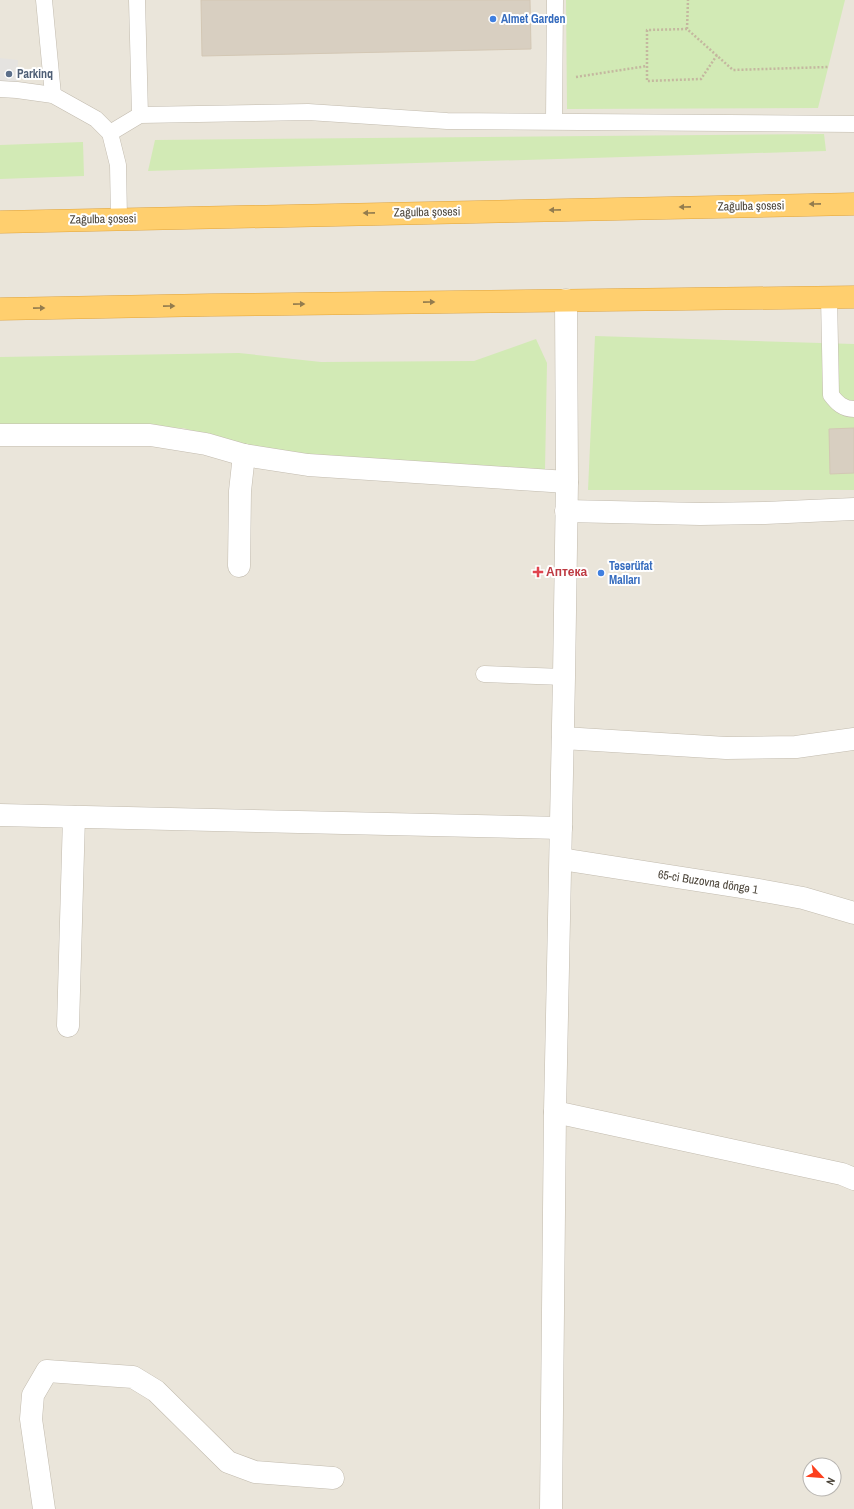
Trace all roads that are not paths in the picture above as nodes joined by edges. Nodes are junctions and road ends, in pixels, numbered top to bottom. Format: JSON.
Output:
{"nodes":[{"id":1,"x":44,"y":0,"type":"edge"},
{"id":2,"x":137,"y":0,"type":"edge"},
{"id":3,"x":555,"y":0,"type":"edge"},
{"id":4,"x":0,"y":89,"type":"edge"},
{"id":5,"x":53,"y":95,"type":"junction"},
{"id":6,"x":140,"y":115,"type":"junction"},
{"id":7,"x":554,"y":121,"type":"junction"},
{"id":8,"x":854,"y":124,"type":"edge"},
{"id":9,"x":110,"y":133,"type":"junction"},
{"id":10,"x":854,"y":204,"type":"edge"},
{"id":11,"x":119,"y":218,"type":"junction"},
{"id":12,"x":0,"y":222,"type":"edge"},
{"id":13,"x":829,"y":297,"type":"junction"},
{"id":14,"x":854,"y":297,"type":"edge"},
{"id":15,"x":566,"y":300,"type":"junction"},
{"id":16,"x":0,"y":309,"type":"edge"},
{"id":17,"x":854,"y":409,"type":"edge"},
{"id":18,"x":0,"y":435,"type":"edge"},
{"id":19,"x":244,"y":455,"type":"junction"},
{"id":20,"x":567,"y":482,"type":"junction"},
{"id":21,"x":854,"y":509,"type":"edge"},
{"id":22,"x":566,"y":511,"type":"junction"},
{"id":23,"x":239,"y":566,"type":"dead end"},
{"id":24,"x":484,"y":674,"type":"dead end"},
{"id":25,"x":564,"y":677,"type":"junction"},
{"id":26,"x":563,"y":738,"type":"junction"},
{"id":27,"x":854,"y":739,"type":"edge"},
{"id":28,"x":0,"y":815,"type":"edge"},
{"id":29,"x":74,"y":817,"type":"junction"},
{"id":30,"x":561,"y":828,"type":"junction"},
{"id":31,"x":561,"y":859,"type":"junction"},
{"id":32,"x":854,"y":913,"type":"edge"},
{"id":33,"x":68,"y":1026,"type":"dead end"},
{"id":34,"x":555,"y":1112,"type":"junction"},
{"id":35,"x":854,"y":1179,"type":"edge"},
{"id":36,"x":333,"y":1478,"type":"dead end"},
{"id":37,"x":44,"y":1509,"type":"edge"},
{"id":38,"x":551,"y":1509,"type":"edge"}],
"edges":[{"from":1,"to":5,"type":"lane"},
{"from":2,"to":6,"type":"lane"},
{"from":3,"to":7,"type":"lane"},
{"from":4,"to":5,"type":"lane"},
{"from":5,"to":9,"type":"lane"},
{"from":6,"to":7,"type":"lane"},
{"from":6,"to":9,"type":"lane"},
{"from":7,"to":8,"type":"lane"},
{"from":9,"to":11,"type":"lane"},
{"from":10,"to":11,"type":"highway","name":"Zağulba şosesi","one_way":true},
{"from":11,"to":12,"type":"highway","name":"Zağulba şosesi"},
{"from":13,"to":14,"type":"highway"},
{"from":13,"to":15,"type":"highway"},
{"from":13,"to":17,"type":"lane"},
{"from":16,"to":15,"type":"highway","one_way":true},
{"from":15,"to":20,"type":"street"},
{"from":18,"to":19,"type":"street"},
{"from":19,"to":20,"type":"street"},
{"from":19,"to":23,"type":"street"},
{"from":20,"to":22,"type":"street"},
{"from":21,"to":22,"type":"street"},
{"from":22,"to":25,"type":"street"},
{"from":24,"to":25,"type":"lane"},
{"from":25,"to":26,"type":"street"},
{"from":26,"to":27,"type":"street"},
{"from":26,"to":30,"type":"street"},
{"from":28,"to":29,"type":"street"},
{"from":29,"to":30,"type":"street"},
{"from":29,"to":33,"type":"street"},
{"from":30,"to":31,"type":"street"},
{"from":31,"to":32,"type":"street","name":"65-ci Buzovna döngə 1"},
{"from":31,"to":34,"type":"street"},
{"from":34,"to":35,"type":"street"},
{"from":34,"to":38,"type":"street"},
{"from":36,"to":37,"type":"street"}]}
